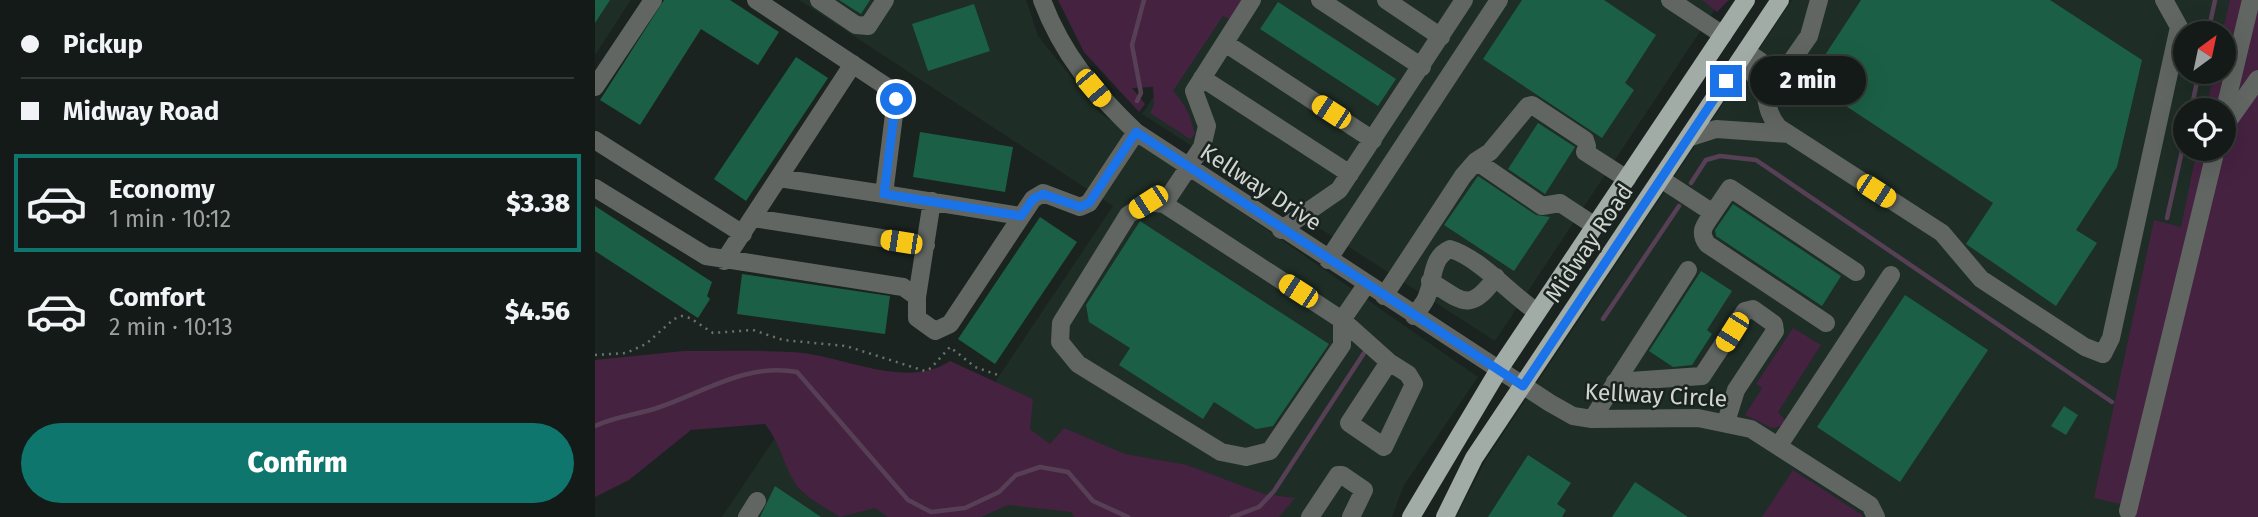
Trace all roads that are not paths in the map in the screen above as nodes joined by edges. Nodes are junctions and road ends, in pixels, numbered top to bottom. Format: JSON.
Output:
{"nodes":[{"id":1,"x":653,"y":0,"type":"edge"},
{"id":2,"x":756,"y":0,"type":"edge"},
{"id":3,"x":820,"y":0,"type":"edge"},
{"id":4,"x":885,"y":0,"type":"edge"},
{"id":5,"x":1042,"y":0,"type":"edge"},
{"id":6,"x":1320,"y":0,"type":"edge"},
{"id":7,"x":1386,"y":0,"type":"edge"},
{"id":8,"x":1499,"y":0,"type":"edge"},
{"id":9,"x":1669,"y":0,"type":"edge"},
{"id":10,"x":1746,"y":0,"type":"edge"},
{"id":11,"x":1780,"y":0,"type":"edge"},
{"id":12,"x":1819,"y":0,"type":"edge"},
{"id":13,"x":2164,"y":0,"type":"edge"},
{"id":14,"x":2251,"y":0,"type":"edge"},
{"id":15,"x":1461,"y":1,"type":"edge"},
{"id":16,"x":1249,"y":6,"type":"edge"},
{"id":17,"x":1723,"y":35,"type":"junction"},
{"id":18,"x":1441,"y":37,"type":"junction"},
{"id":19,"x":1224,"y":43,"type":"junction"},
{"id":20,"x":1742,"y":57,"type":"junction"},
{"id":21,"x":853,"y":64,"type":"junction"},
{"id":22,"x":1422,"y":67,"type":"junction"},
{"id":23,"x":1202,"y":78,"type":"junction"},
{"id":24,"x":2258,"y":79,"type":"edge"},
{"id":25,"x":595,"y":87,"type":"edge"},
{"id":26,"x":2228,"y":98,"type":"edge"},
{"id":27,"x":2236,"y":110,"type":"edge"},
{"id":28,"x":1136,"y":132,"type":"junction"},
{"id":29,"x":1789,"y":134,"type":"junction"},
{"id":30,"x":1688,"y":138,"type":"junction"},
{"id":31,"x":595,"y":140,"type":"edge"},
{"id":32,"x":1373,"y":140,"type":"junction"},
{"id":33,"x":2213,"y":161,"type":"edge"},
{"id":34,"x":1476,"y":162,"type":"junction"},
{"id":35,"x":1187,"y":168,"type":"junction"},
{"id":36,"x":1350,"y":174,"type":"junction"},
{"id":37,"x":779,"y":178,"type":"junction"},
{"id":38,"x":1627,"y":179,"type":"junction"},
{"id":39,"x":1661,"y":179,"type":"junction"},
{"id":40,"x":595,"y":188,"type":"edge"},
{"id":41,"x":884,"y":194,"type":"junction"},
{"id":42,"x":932,"y":201,"type":"junction"},
{"id":43,"x":1164,"y":204,"type":"junction"},
{"id":44,"x":1713,"y":213,"type":"junction"},
{"id":45,"x":1021,"y":216,"type":"junction"},
{"id":46,"x":748,"y":226,"type":"junction"},
{"id":47,"x":1595,"y":226,"type":"junction"},
{"id":48,"x":1281,"y":230,"type":"junction"},
{"id":49,"x":926,"y":246,"type":"junction"},
{"id":50,"x":1328,"y":260,"type":"junction"},
{"id":51,"x":725,"y":261,"type":"junction"},
{"id":52,"x":1688,"y":270,"type":"dead end"},
{"id":53,"x":1856,"y":272,"type":"dead end"},
{"id":54,"x":1891,"y":275,"type":"dead end"},
{"id":55,"x":1496,"y":277,"type":"junction"},
{"id":56,"x":1430,"y":281,"type":"junction"},
{"id":57,"x":1366,"y":285,"type":"junction"},
{"id":58,"x":1384,"y":296,"type":"junction"},
{"id":59,"x":917,"y":297,"type":"junction"},
{"id":60,"x":1538,"y":312,"type":"junction"},
{"id":61,"x":1414,"y":316,"type":"junction"},
{"id":62,"x":1342,"y":320,"type":"junction"},
{"id":63,"x":1826,"y":323,"type":"dead end"},
{"id":64,"x":1389,"y":362,"type":"dead end"},
{"id":65,"x":1499,"y":371,"type":"junction"},
{"id":66,"x":1615,"y":382,"type":"junction"},
{"id":67,"x":1523,"y":386,"type":"junction"},
{"id":68,"x":1593,"y":419,"type":"junction"},
{"id":69,"x":1726,"y":422,"type":"junction"},
{"id":70,"x":1779,"y":445,"type":"junction"},
{"id":71,"x":757,"y":501,"type":"dead end"},
{"id":72,"x":2128,"y":511,"type":"dead end"},
{"id":73,"x":747,"y":517,"type":"edge"},
{"id":74,"x":1310,"y":517,"type":"edge"},
{"id":75,"x":1351,"y":517,"type":"edge"},
{"id":76,"x":1411,"y":517,"type":"edge"},
{"id":77,"x":1445,"y":517,"type":"edge"},
{"id":78,"x":1876,"y":517,"type":"edge"}],
"edges":[{"from":1,"to":25,"type":"street"},
{"from":2,"to":21,"type":"street"},
{"from":3,"to":4,"type":"street"},
{"from":5,"to":28,"type":"street","name":"Kellway Drive"},
{"from":6,"to":22,"type":"street"},
{"from":7,"to":18,"type":"street"},
{"from":8,"to":50,"type":"street"},
{"from":9,"to":17,"type":"street"},
{"from":10,"to":17,"type":"main road","name":"Midway Road"},
{"from":11,"to":20,"type":"main road","name":"Midway Road"},
{"from":12,"to":20,"type":"street"},
{"from":13,"to":29,"type":"street"},
{"from":14,"to":26,"type":"street"},
{"from":15,"to":18,"type":"street"},
{"from":16,"to":19,"type":"street"},
{"from":17,"to":20,"type":"main road"},
{"from":17,"to":38,"type":"main road","name":"Midway Road"},
{"from":18,"to":22,"type":"street"},
{"from":19,"to":23,"type":"street"},
{"from":19,"to":32,"type":"street"},
{"from":20,"to":29,"type":"street"},
{"from":20,"to":30,"type":"main road","name":"Midway Road"},
{"from":21,"to":37,"type":"street"},
{"from":21,"to":41,"type":"street"},
{"from":22,"to":32,"type":"street"},
{"from":23,"to":35,"type":"street"},
{"from":23,"to":36,"type":"street"},
{"from":24,"to":27,"type":"street"},
{"from":28,"to":35,"type":"street","name":"Kellway Drive"},
{"from":28,"to":45,"type":"street"},
{"from":29,"to":30,"type":"street"},
{"from":30,"to":39,"type":"main road","name":"Midway Road"},
{"from":31,"to":46,"type":"street"},
{"from":32,"to":36,"type":"street"},
{"from":33,"to":72,"type":"street"},
{"from":34,"to":38,"type":"street"},
{"from":34,"to":47,"type":"street"},
{"from":34,"to":58,"type":"street"},
{"from":35,"to":43,"type":"street"},
{"from":35,"to":48,"type":"street","name":"Kellway Drive"},
{"from":36,"to":48,"type":"street"},
{"from":37,"to":41,"type":"street"},
{"from":37,"to":46,"type":"street"},
{"from":38,"to":47,"type":"main road","name":"Midway Road"},
{"from":39,"to":44,"type":"street"},
{"from":39,"to":67,"type":"main road","name":"Midway Road"},
{"from":40,"to":51,"type":"street"},
{"from":41,"to":42,"type":"street"},
{"from":42,"to":45,"type":"street"},
{"from":42,"to":49,"type":"street"},
{"from":43,"to":62,"type":"street"},
{"from":43,"to":62,"type":"street"},
{"from":44,"to":53,"type":"street"},
{"from":44,"to":63,"type":"street"},
{"from":45,"to":59,"type":"street"},
{"from":46,"to":49,"type":"street"},
{"from":46,"to":51,"type":"street"},
{"from":47,"to":60,"type":"main road","name":"Midway Road"},
{"from":48,"to":50,"type":"street","name":"Kellway Drive"},
{"from":49,"to":59,"type":"street"},
{"from":50,"to":57,"type":"street","name":"Kellway Drive"},
{"from":51,"to":59,"type":"street"},
{"from":52,"to":66,"type":"street"},
{"from":54,"to":70,"type":"street"},
{"from":55,"to":56,"type":"street"},
{"from":55,"to":56,"type":"street"},
{"from":55,"to":60,"type":"street"},
{"from":56,"to":61,"type":"street"},
{"from":57,"to":58,"type":"street","name":"Kellway Drive"},
{"from":57,"to":62,"type":"street"},
{"from":58,"to":61,"type":"street","name":"Kellway Drive"},
{"from":60,"to":65,"type":"main road","name":"Midway Road"},
{"from":61,"to":65,"type":"street","name":"Kellway Drive"},
{"from":62,"to":64,"type":"street"},
{"from":65,"to":67,"type":"street","name":"Kellway Circle"},
{"from":65,"to":76,"type":"main road","name":"Midway Road"},
{"from":66,"to":68,"type":"street"},
{"from":66,"to":69,"type":"street"},
{"from":67,"to":68,"type":"street","name":"Kellway Circle"},
{"from":67,"to":77,"type":"main road","name":"Midway Road"},
{"from":68,"to":69,"type":"street","name":"Kellway Circle"},
{"from":69,"to":70,"type":"street","name":"Kellway Circle"},
{"from":70,"to":78,"type":"street","name":"Kellway Circle"},
{"from":71,"to":73,"type":"street"},
{"from":74,"to":75,"type":"street"}]}
